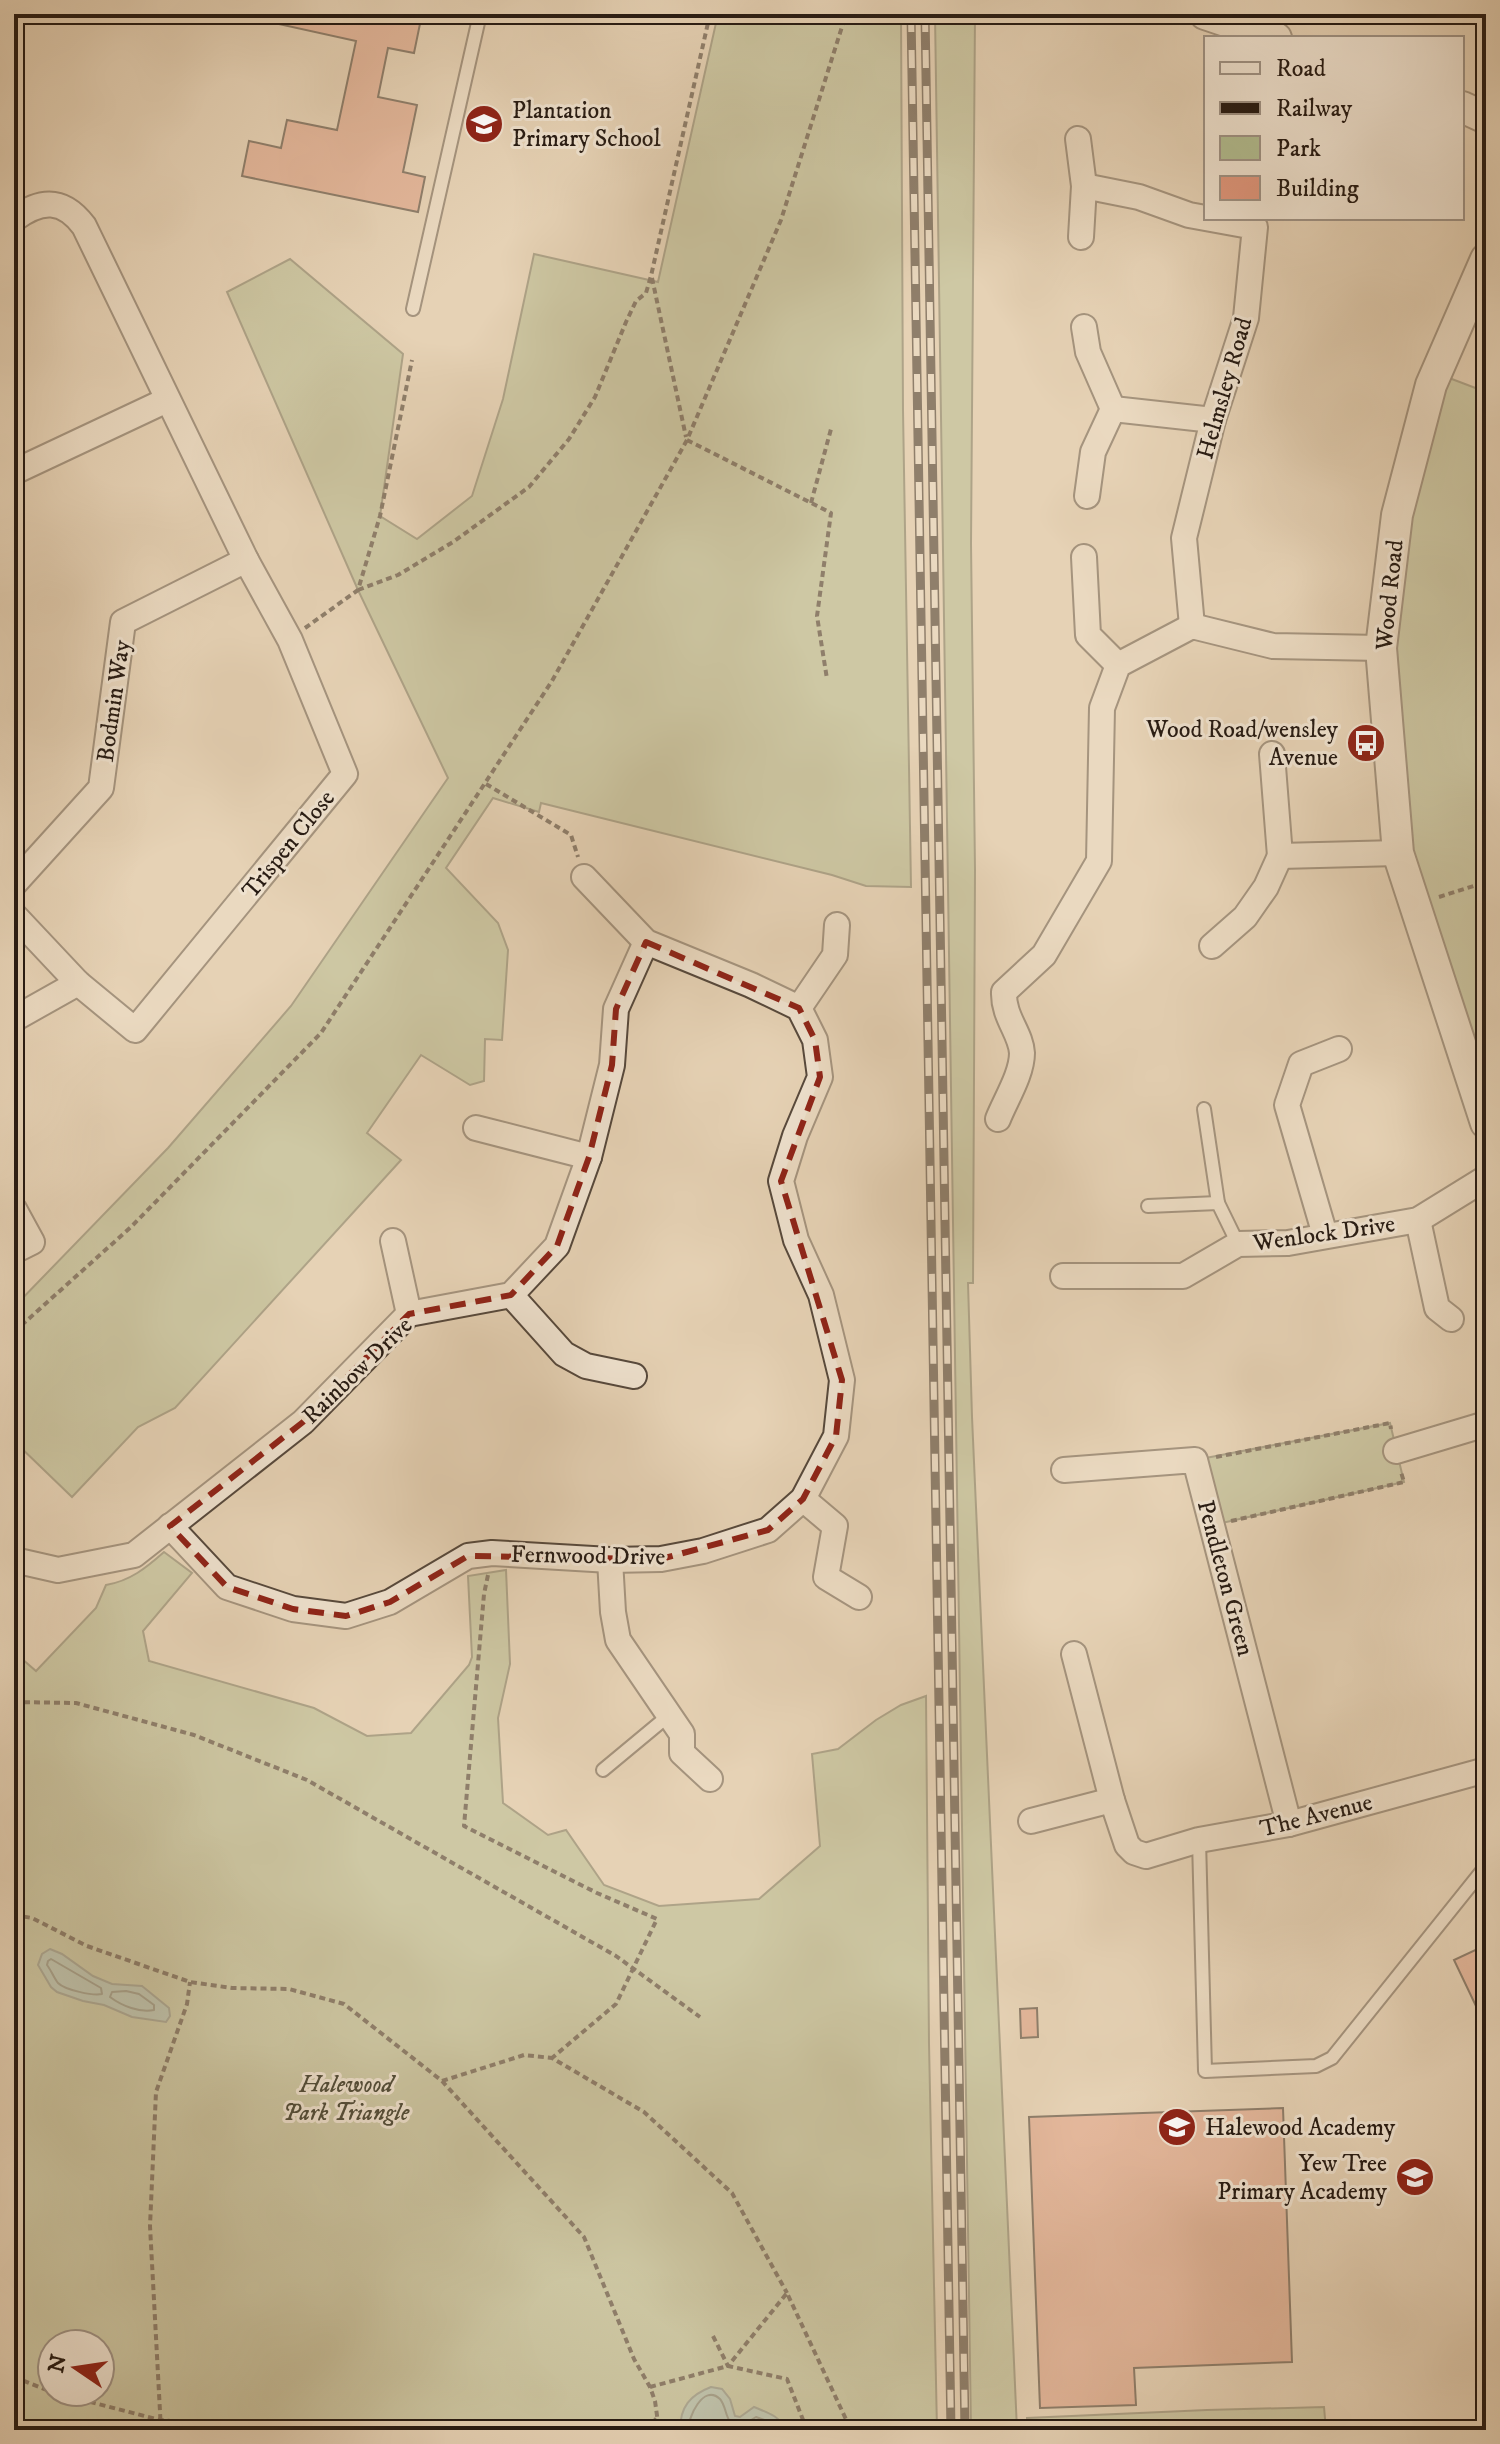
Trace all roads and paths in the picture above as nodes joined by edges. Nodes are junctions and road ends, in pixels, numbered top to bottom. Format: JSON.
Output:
{"nodes":[{"id":1,"x":480,"y":14,"type":"edge"},
{"id":2,"x":710,"y":14,"type":"edge"},
{"id":3,"x":846,"y":14,"type":"edge"},
{"id":4,"x":1205,"y":14,"type":"edge"},
{"id":5,"x":1250,"y":21,"type":"edge"},
{"id":6,"x":1273,"y":36,"type":"edge"},
{"id":7,"x":1464,"y":108,"type":"edge"},
{"id":8,"x":1486,"y":118,"type":"edge"},
{"id":9,"x":1078,"y":139,"type":"dead end"},
{"id":10,"x":1084,"y":186,"type":"junction"},
{"id":11,"x":1204,"y":218,"type":"edge"},
{"id":12,"x":14,"y":219,"type":"edge"},
{"id":13,"x":1216,"y":220,"type":"edge"},
{"id":14,"x":1081,"y":237,"type":"dead end"},
{"id":15,"x":1486,"y":259,"type":"edge"},
{"id":16,"x":651,"y":276,"type":"junction"},
{"id":17,"x":413,"y":309,"type":"dead end"},
{"id":18,"x":1084,"y":327,"type":"dead end"},
{"id":19,"x":412,"y":360,"type":"dead end"},
{"id":20,"x":167,"y":400,"type":"junction"},
{"id":21,"x":1113,"y":409,"type":"junction"},
{"id":22,"x":1213,"y":420,"type":"junction"},
{"id":23,"x":831,"y":429,"type":"dead end"},
{"id":24,"x":687,"y":440,"type":"junction"},
{"id":25,"x":23,"y":468,"type":"edge"},
{"id":26,"x":1087,"y":496,"type":"dead end"},
{"id":27,"x":811,"y":503,"type":"junction"},
{"id":28,"x":1084,"y":557,"type":"dead end"},
{"id":29,"x":246,"y":560,"type":"junction"},
{"id":30,"x":358,"y":590,"type":"junction"},
{"id":31,"x":1192,"y":626,"type":"junction"},
{"id":32,"x":290,"y":640,"type":"junction"},
{"id":33,"x":1381,"y":648,"type":"junction"},
{"id":34,"x":1118,"y":665,"type":"junction"},
{"id":35,"x":827,"y":679,"type":"dead end"},
{"id":36,"x":1272,"y":754,"type":"dead end"},
{"id":37,"x":486,"y":784,"type":"junction"},
{"id":38,"x":1398,"y":853,"type":"junction"},
{"id":39,"x":1280,"y":856,"type":"junction"},
{"id":40,"x":584,"y":877,"type":"joint"},
{"id":41,"x":1486,"y":882,"type":"edge"},
{"id":42,"x":14,"y":884,"type":"edge"},
{"id":43,"x":1415,"y":905,"type":"junction"},
{"id":44,"x":14,"y":915,"type":"edge"},
{"id":45,"x":837,"y":925,"type":"dead end"},
{"id":46,"x":646,"y":942,"type":"junction"},
{"id":47,"x":1212,"y":946,"type":"dead end"},
{"id":48,"x":78,"y":983,"type":"junction"},
{"id":49,"x":799,"y":1008,"type":"junction"},
{"id":50,"x":14,"y":1019,"type":"edge"},
{"id":51,"x":1339,"y":1049,"type":"dead end"},
{"id":52,"x":1204,"y":1109,"type":"dead end"},
{"id":53,"x":998,"y":1119,"type":"dead end"},
{"id":54,"x":1486,"y":1123,"type":"edge"},
{"id":55,"x":476,"y":1128,"type":"dead end"},
{"id":56,"x":589,"y":1157,"type":"junction"},
{"id":57,"x":1486,"y":1178,"type":"edge"},
{"id":58,"x":1218,"y":1203,"type":"junction"},
{"id":59,"x":1148,"y":1206,"type":"dead end"},
{"id":60,"x":14,"y":1209,"type":"edge"},
{"id":61,"x":1418,"y":1220,"type":"junction"},
{"id":62,"x":1325,"y":1235,"type":"junction"},
{"id":63,"x":393,"y":1241,"type":"dead end"},
{"id":64,"x":1238,"y":1244,"type":"junction"},
{"id":65,"x":14,"y":1251,"type":"edge"},
{"id":66,"x":1063,"y":1276,"type":"dead end"},
{"id":67,"x":511,"y":1295,"type":"junction"},
{"id":68,"x":409,"y":1314,"type":"junction"},
{"id":69,"x":1451,"y":1319,"type":"dead end"},
{"id":70,"x":14,"y":1332,"type":"edge"},
{"id":71,"x":634,"y":1376,"type":"dead end"},
{"id":72,"x":1486,"y":1424,"type":"edge"},
{"id":73,"x":1396,"y":1451,"type":"junction"},
{"id":74,"x":1195,"y":1460,"type":"junction"},
{"id":75,"x":1064,"y":1470,"type":"dead end"},
{"id":76,"x":803,"y":1499,"type":"junction"},
{"id":77,"x":1213,"y":1525,"type":"junction"},
{"id":78,"x":170,"y":1526,"type":"junction"},
{"id":79,"x":14,"y":1560,"type":"edge"},
{"id":80,"x":610,"y":1560,"type":"junction"},
{"id":81,"x":484,"y":1594,"type":"dead end"},
{"id":82,"x":859,"y":1597,"type":"dead end"},
{"id":83,"x":1074,"y":1654,"type":"dead end"},
{"id":84,"x":14,"y":1702,"type":"edge"},
{"id":85,"x":668,"y":1716,"type":"junction"},
{"id":86,"x":603,"y":1770,"type":"dead end"},
{"id":87,"x":1486,"y":1770,"type":"edge"},
{"id":88,"x":710,"y":1779,"type":"dead end"},
{"id":89,"x":1112,"y":1800,"type":"junction"},
{"id":90,"x":1031,"y":1821,"type":"dead end"},
{"id":91,"x":1289,"y":1824,"type":"junction"},
{"id":92,"x":1199,"y":1840,"type":"junction"},
{"id":93,"x":1486,"y":1866,"type":"edge"},
{"id":94,"x":14,"y":1915,"type":"edge"},
{"id":95,"x":634,"y":1968,"type":"junction"},
{"id":96,"x":190,"y":1982,"type":"junction"},
{"id":97,"x":700,"y":2017,"type":"dead end"},
{"id":98,"x":552,"y":2058,"type":"junction"},
{"id":99,"x":442,"y":2081,"type":"junction"},
{"id":100,"x":787,"y":2293,"type":"junction"},
{"id":101,"x":713,"y":2336,"type":"dead end"},
{"id":102,"x":728,"y":2366,"type":"junction"},
{"id":103,"x":14,"y":2377,"type":"edge"},
{"id":104,"x":650,"y":2387,"type":"junction"},
{"id":105,"x":657,"y":2418,"type":"junction"},
{"id":106,"x":14,"y":2419,"type":"edge"},
{"id":107,"x":160,"y":2420,"type":"junction"},
{"id":108,"x":32,"y":2430,"type":"edge"},
{"id":109,"x":161,"y":2430,"type":"edge"},
{"id":110,"x":263,"y":2430,"type":"edge"},
{"id":111,"x":645,"y":2430,"type":"edge"},
{"id":112,"x":659,"y":2430,"type":"edge"},
{"id":113,"x":807,"y":2430,"type":"edge"},
{"id":114,"x":851,"y":2430,"type":"edge"}],
"edges":[{"from":1,"to":17,"type":"lane"},
{"from":2,"to":16,"type":"path"},
{"from":3,"to":24,"type":"path"},
{"from":4,"to":5,"type":"street"},
{"from":5,"to":6,"type":"street"},
{"from":7,"to":8,"type":"street"},
{"from":9,"to":10,"type":"street"},
{"from":10,"to":11,"type":"street","name":"Helmsley Road"},
{"from":10,"to":14,"type":"street"},
{"from":12,"to":20,"type":"street","name":"Trispen Close"},
{"from":13,"to":22,"type":"street","name":"Helmsley Road"},
{"from":15,"to":33,"type":"street","name":"Wood Road"},
{"from":16,"to":24,"type":"path"},
{"from":16,"to":30,"type":"path"},
{"from":18,"to":21,"type":"street"},
{"from":19,"to":30,"type":"path"},
{"from":20,"to":25,"type":"street"},
{"from":20,"to":29,"type":"street","name":"Trispen Close"},
{"from":21,"to":22,"type":"street"},
{"from":21,"to":26,"type":"street"},
{"from":22,"to":31,"type":"street","name":"Helmsley Road"},
{"from":23,"to":27,"type":"path"},
{"from":24,"to":27,"type":"path"},
{"from":24,"to":37,"type":"path"},
{"from":27,"to":35,"type":"path"},
{"from":28,"to":34,"type":"street"},
{"from":29,"to":32,"type":"street","name":"Trispen Close"},
{"from":29,"to":42,"type":"street","name":"Bodmin Way"},
{"from":30,"to":32,"type":"path"},
{"from":31,"to":33,"type":"street"},
{"from":31,"to":34,"type":"street"},
{"from":32,"to":48,"type":"street","name":"Trispen Close"},
{"from":33,"to":38,"type":"street","name":"Wood Road"},
{"from":34,"to":53,"type":"street"},
{"from":36,"to":39,"type":"street"},
{"from":37,"to":40,"type":"path"},
{"from":37,"to":70,"type":"path"},
{"from":38,"to":39,"type":"street"},
{"from":38,"to":43,"type":"street","name":"Wood Road"},
{"from":39,"to":47,"type":"street"},
{"from":40,"to":46,"type":"street"},
{"from":41,"to":43,"type":"path"},
{"from":43,"to":54,"type":"street","name":"Wood Road"},
{"from":44,"to":48,"type":"street","name":"Trispen Close"},
{"from":45,"to":49,"type":"street"},
{"from":46,"to":49,"type":"street"},
{"from":46,"to":56,"type":"street"},
{"from":48,"to":50,"type":"street"},
{"from":49,"to":76,"type":"street","name":"Fernwood Drive"},
{"from":51,"to":62,"type":"street"},
{"from":52,"to":58,"type":"lane"},
{"from":55,"to":56,"type":"street"},
{"from":56,"to":67,"type":"street"},
{"from":57,"to":61,"type":"street","name":"Wenlock Drive"},
{"from":58,"to":59,"type":"lane"},
{"from":58,"to":64,"type":"lane"},
{"from":60,"to":65,"type":"street"},
{"from":61,"to":62,"type":"street","name":"Wenlock Drive"},
{"from":61,"to":69,"type":"street"},
{"from":62,"to":64,"type":"street","name":"Wenlock Drive"},
{"from":63,"to":68,"type":"street"},
{"from":64,"to":66,"type":"street","name":"Wenlock Drive"},
{"from":67,"to":68,"type":"street","name":"Rainbow Drive"},
{"from":67,"to":71,"type":"street"},
{"from":68,"to":78,"type":"street","name":"Rainbow Drive"},
{"from":72,"to":73,"type":"street"},
{"from":73,"to":74,"type":"path"},
{"from":73,"to":77,"type":"path"},
{"from":74,"to":75,"type":"street"},
{"from":74,"to":77,"type":"street","name":"Pendleton Green"},
{"from":76,"to":80,"type":"street","name":"Fernwood Drive"},
{"from":76,"to":82,"type":"street"},
{"from":77,"to":91,"type":"street","name":"Pendleton Green"},
{"from":78,"to":79,"type":"street","name":"Rainbow Drive"},
{"from":78,"to":80,"type":"street","name":"Fernwood Drive"},
{"from":80,"to":85,"type":"street"},
{"from":81,"to":95,"type":"path"},
{"from":83,"to":89,"type":"street"},
{"from":84,"to":95,"type":"path"},
{"from":85,"to":86,"type":"lane"},
{"from":85,"to":88,"type":"street"},
{"from":87,"to":91,"type":"street","name":"The Avenue"},
{"from":89,"to":90,"type":"street"},
{"from":89,"to":92,"type":"street","name":"The Avenue"},
{"from":91,"to":92,"type":"street","name":"The Avenue"},
{"from":92,"to":93,"type":"lane"},
{"from":94,"to":96,"type":"path"},
{"from":95,"to":97,"type":"path"},
{"from":95,"to":98,"type":"path"},
{"from":96,"to":99,"type":"path"},
{"from":96,"to":107,"type":"path"},
{"from":98,"to":99,"type":"path"},
{"from":98,"to":100,"type":"path"},
{"from":99,"to":104,"type":"path"},
{"from":100,"to":102,"type":"path"},
{"from":100,"to":114,"type":"path"},
{"from":101,"to":102,"type":"path"},
{"from":102,"to":104,"type":"path"},
{"from":102,"to":113,"type":"path"},
{"from":103,"to":107,"type":"path"},
{"from":104,"to":105,"type":"path"},
{"from":105,"to":111,"type":"path"},
{"from":105,"to":112,"type":"path"},
{"from":106,"to":108,"type":"path"},
{"from":107,"to":109,"type":"path"},
{"from":107,"to":110,"type":"path"}]}
